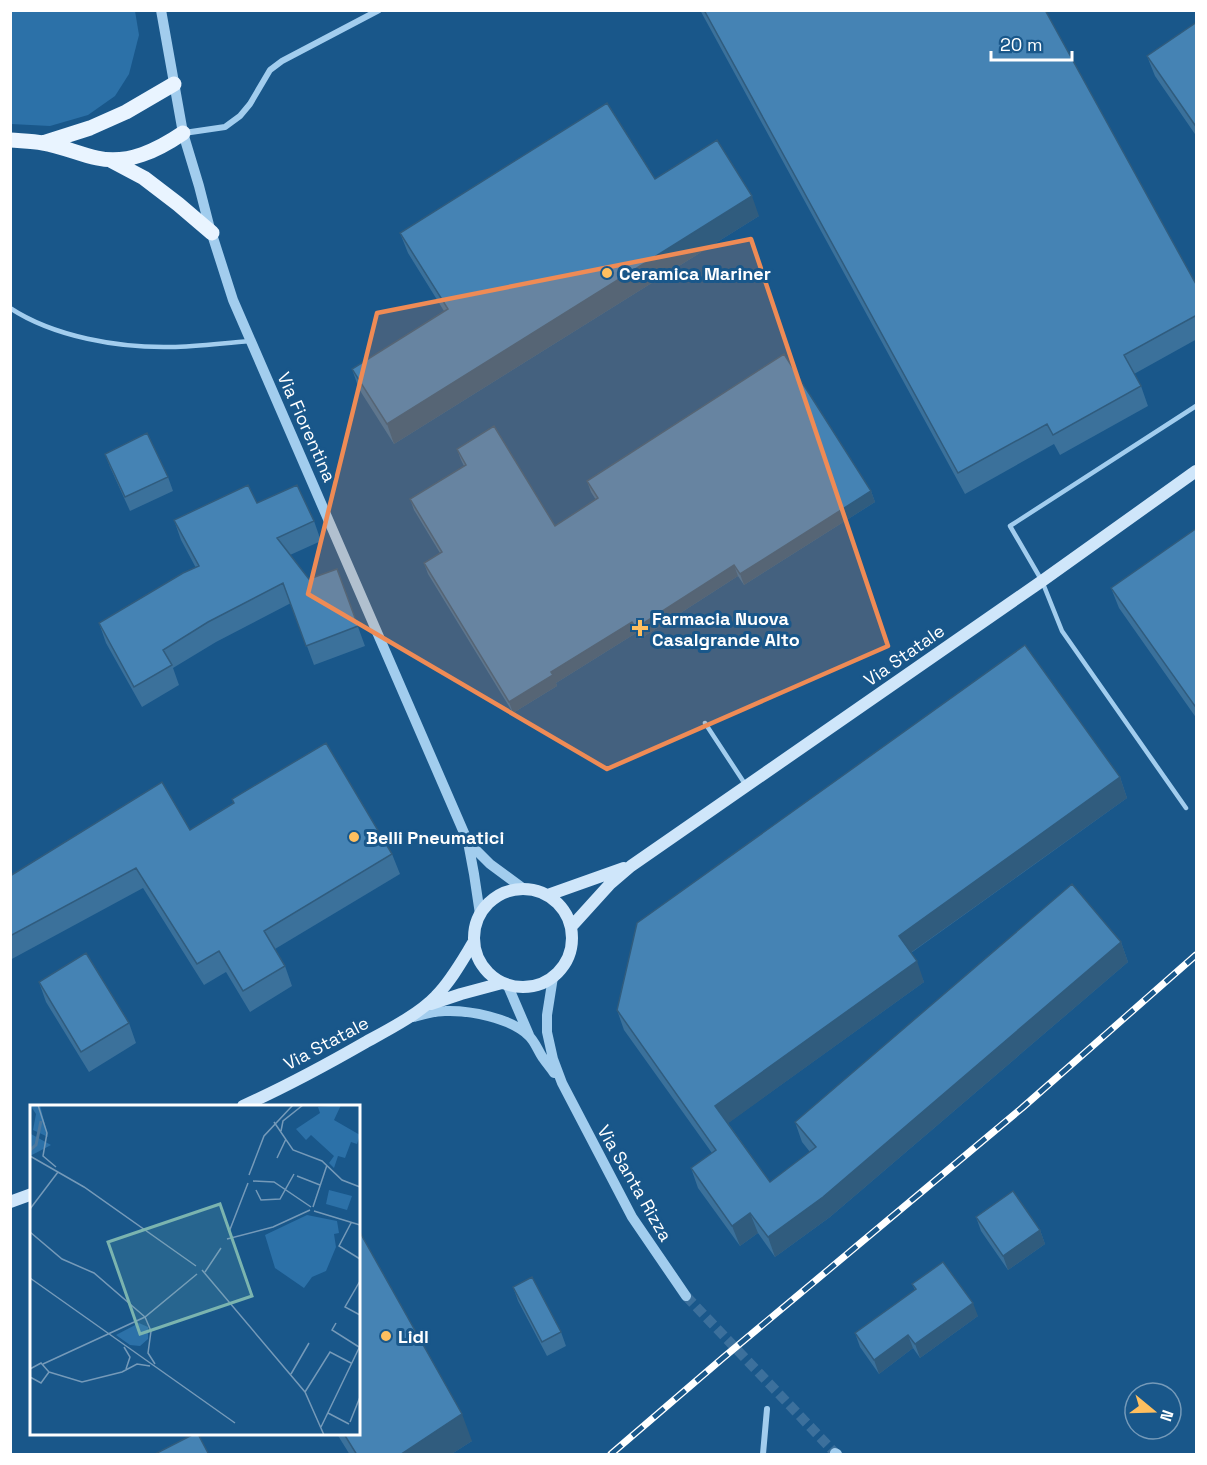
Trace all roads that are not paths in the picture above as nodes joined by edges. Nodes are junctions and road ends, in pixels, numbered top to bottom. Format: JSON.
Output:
{"nodes":[{"id":1,"x":161,"y":10,"type":"edge"},
{"id":2,"x":379,"y":10,"type":"edge"},
{"id":3,"x":174,"y":84,"type":"junction"},
{"id":4,"x":183,"y":134,"type":"junction"},
{"id":5,"x":10,"y":140,"type":"edge"},
{"id":6,"x":43,"y":143,"type":"junction"},
{"id":7,"x":112,"y":161,"type":"junction"},
{"id":8,"x":212,"y":233,"type":"junction"},
{"id":9,"x":10,"y":308,"type":"edge"},
{"id":10,"x":251,"y":341,"type":"junction"},
{"id":11,"x":1197,"y":406,"type":"edge"},
{"id":12,"x":1197,"y":471,"type":"edge"},
{"id":13,"x":1042,"y":581,"type":"junction"},
{"id":14,"x":705,"y":723,"type":"dead end"},
{"id":15,"x":746,"y":786,"type":"junction"},
{"id":16,"x":1186,"y":808,"type":"dead end"},
{"id":17,"x":468,"y":842,"type":"junction"},
{"id":18,"x":631,"y":866,"type":"junction"},
{"id":19,"x":524,"y":889,"type":"junction"},
{"id":20,"x":548,"y":895,"type":"junction"},
{"id":21,"x":480,"y":914,"type":"junction"},
{"id":22,"x":571,"y":927,"type":"junction"},
{"id":23,"x":473,"y":943,"type":"junction"},
{"id":24,"x":553,"y":977,"type":"junction"},
{"id":25,"x":505,"y":985,"type":"junction"},
{"id":26,"x":424,"y":1007,"type":"junction"},
{"id":27,"x":403,"y":1020,"type":"junction"},
{"id":28,"x":530,"y":1036,"type":"junction"},
{"id":29,"x":562,"y":1083,"type":"junction"},
{"id":30,"x":247,"y":1105,"type":"edge"},
{"id":31,"x":30,"y":1195,"type":"edge"},
{"id":32,"x":10,"y":1202,"type":"edge"},
{"id":33,"x":686,"y":1296,"type":"tunnel mouth"},
{"id":34,"x":767,"y":1408,"type":"dead end"},
{"id":35,"x":763,"y":1455,"type":"edge"}],
"edges":[{"from":1,"to":3,"type":"street","name":"Via Fiorentina"},
{"from":2,"to":4,"type":"street"},
{"from":3,"to":4,"type":"street","name":"Via Fiorentina"},
{"from":3,"to":6,"type":"main road"},
{"from":4,"to":7,"type":"main road"},
{"from":4,"to":8,"type":"street","name":"Via Fiorentina"},
{"from":5,"to":6,"type":"main road"},
{"from":6,"to":7,"type":"main road"},
{"from":7,"to":8,"type":"main road"},
{"from":8,"to":10,"type":"street","name":"Via Fiorentina"},
{"from":9,"to":10,"type":"lane"},
{"from":10,"to":17,"type":"street","name":"Via Fiorentina"},
{"from":11,"to":13,"type":"lane"},
{"from":12,"to":13,"type":"main road","name":"Via Statale"},
{"from":13,"to":15,"type":"main road","name":"Via Statale"},
{"from":13,"to":16,"type":"lane"},
{"from":14,"to":15,"type":"lane"},
{"from":15,"to":18,"type":"main road","name":"Via Statale"},
{"from":17,"to":19,"type":"street","name":"Via Fiorentina"},
{"from":17,"to":21,"type":"street","name":"Via Fiorentina"},
{"from":18,"to":20,"type":"main road","name":"Via Statale"},
{"from":18,"to":22,"type":"main road","name":"Via Statale"},
{"from":19,"to":20,"type":"main road"},
{"from":19,"to":21,"type":"main road"},
{"from":20,"to":22,"type":"main road"},
{"from":21,"to":23,"type":"main road","name":"Via Statale"},
{"from":22,"to":24,"type":"main road"},
{"from":23,"to":25,"type":"main road"},
{"from":23,"to":26,"type":"main road","name":"Via Statale"},
{"from":24,"to":25,"type":"main road","name":"Via Statale"},
{"from":24,"to":29,"type":"street","name":"Via Santa Rizza"},
{"from":25,"to":26,"type":"main road","name":"Via Statale"},
{"from":25,"to":28,"type":"street","name":"Via Santa Rizza"},
{"from":26,"to":27,"type":"main road","name":"Via Statale"},
{"from":27,"to":28,"type":"street"},
{"from":27,"to":30,"type":"main road","name":"Via Statale"},
{"from":28,"to":29,"type":"street","name":"Via Santa Rizza"},
{"from":29,"to":33,"type":"street","name":"Via Santa Rizza"},
{"from":31,"to":32,"type":"main road"},
{"from":34,"to":35,"type":"street"}]}
